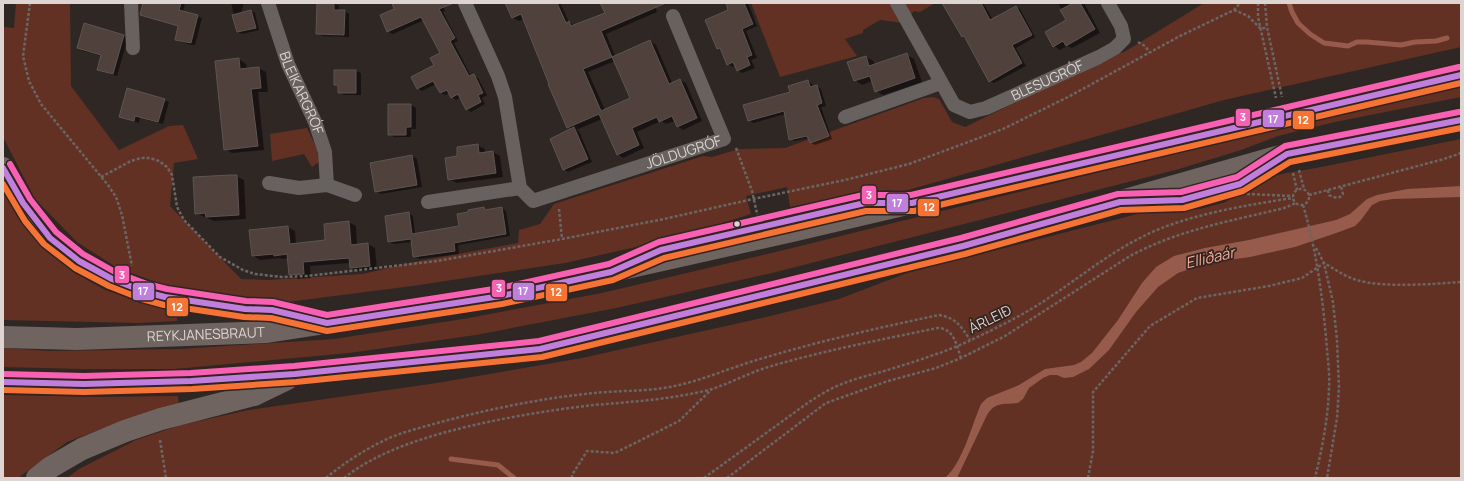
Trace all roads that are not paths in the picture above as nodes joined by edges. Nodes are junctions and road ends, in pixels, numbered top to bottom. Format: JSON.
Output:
{"nodes":[{"id":1,"x":131,"y":3,"type":"edge"},
{"id":2,"x":268,"y":3,"type":"edge"},
{"id":3,"x":465,"y":3,"type":"edge"},
{"id":4,"x":897,"y":3,"type":"edge"},
{"id":5,"x":1108,"y":3,"type":"edge"},
{"id":6,"x":673,"y":16,"type":"dead end"},
{"id":7,"x":133,"y":48,"type":"dead end"},
{"id":8,"x":1461,"y":75,"type":"edge"},
{"id":9,"x":941,"y":83,"type":"junction"},
{"id":10,"x":845,"y":117,"type":"dead end"},
{"id":11,"x":1461,"y":120,"type":"edge"},
{"id":12,"x":3,"y":168,"type":"edge"},
{"id":13,"x":269,"y":183,"type":"dead end"},
{"id":14,"x":327,"y":185,"type":"junction"},
{"id":15,"x":520,"y":188,"type":"junction"},
{"id":16,"x":355,"y":195,"type":"dead end"},
{"id":17,"x":428,"y":202,"type":"dead end"},
{"id":18,"x":327,"y":323,"type":"junction"},
{"id":19,"x":3,"y":337,"type":"edge"},
{"id":20,"x":295,"y":374,"type":"junction"},
{"id":21,"x":3,"y":382,"type":"edge"},
{"id":22,"x":37,"y":478,"type":"edge"}],
"edges":[{"from":1,"to":7,"type":"street"},
{"from":2,"to":14,"type":"street","name":"BLEIKARGRÓF"},
{"from":3,"to":15,"type":"street"},
{"from":4,"to":9,"type":"street","name":"BLESUGRÓF"},
{"from":5,"to":9,"type":"street","name":"BLESUGRÓF"},
{"from":6,"to":15,"type":"street","name":"JÖLDUGRÓF"},
{"from":8,"to":18,"type":"highway","name":"REYKJANESBRAUT"},
{"from":9,"to":10,"type":"street"},
{"from":11,"to":20,"type":"highway"},
{"from":12,"to":18,"type":"highway"},
{"from":13,"to":14,"type":"street"},
{"from":14,"to":16,"type":"street"},
{"from":15,"to":17,"type":"street"},
{"from":18,"to":19,"type":"highway","name":"REYKJANESBRAUT"},
{"from":20,"to":21,"type":"highway"},
{"from":20,"to":22,"type":"highway"}]}
